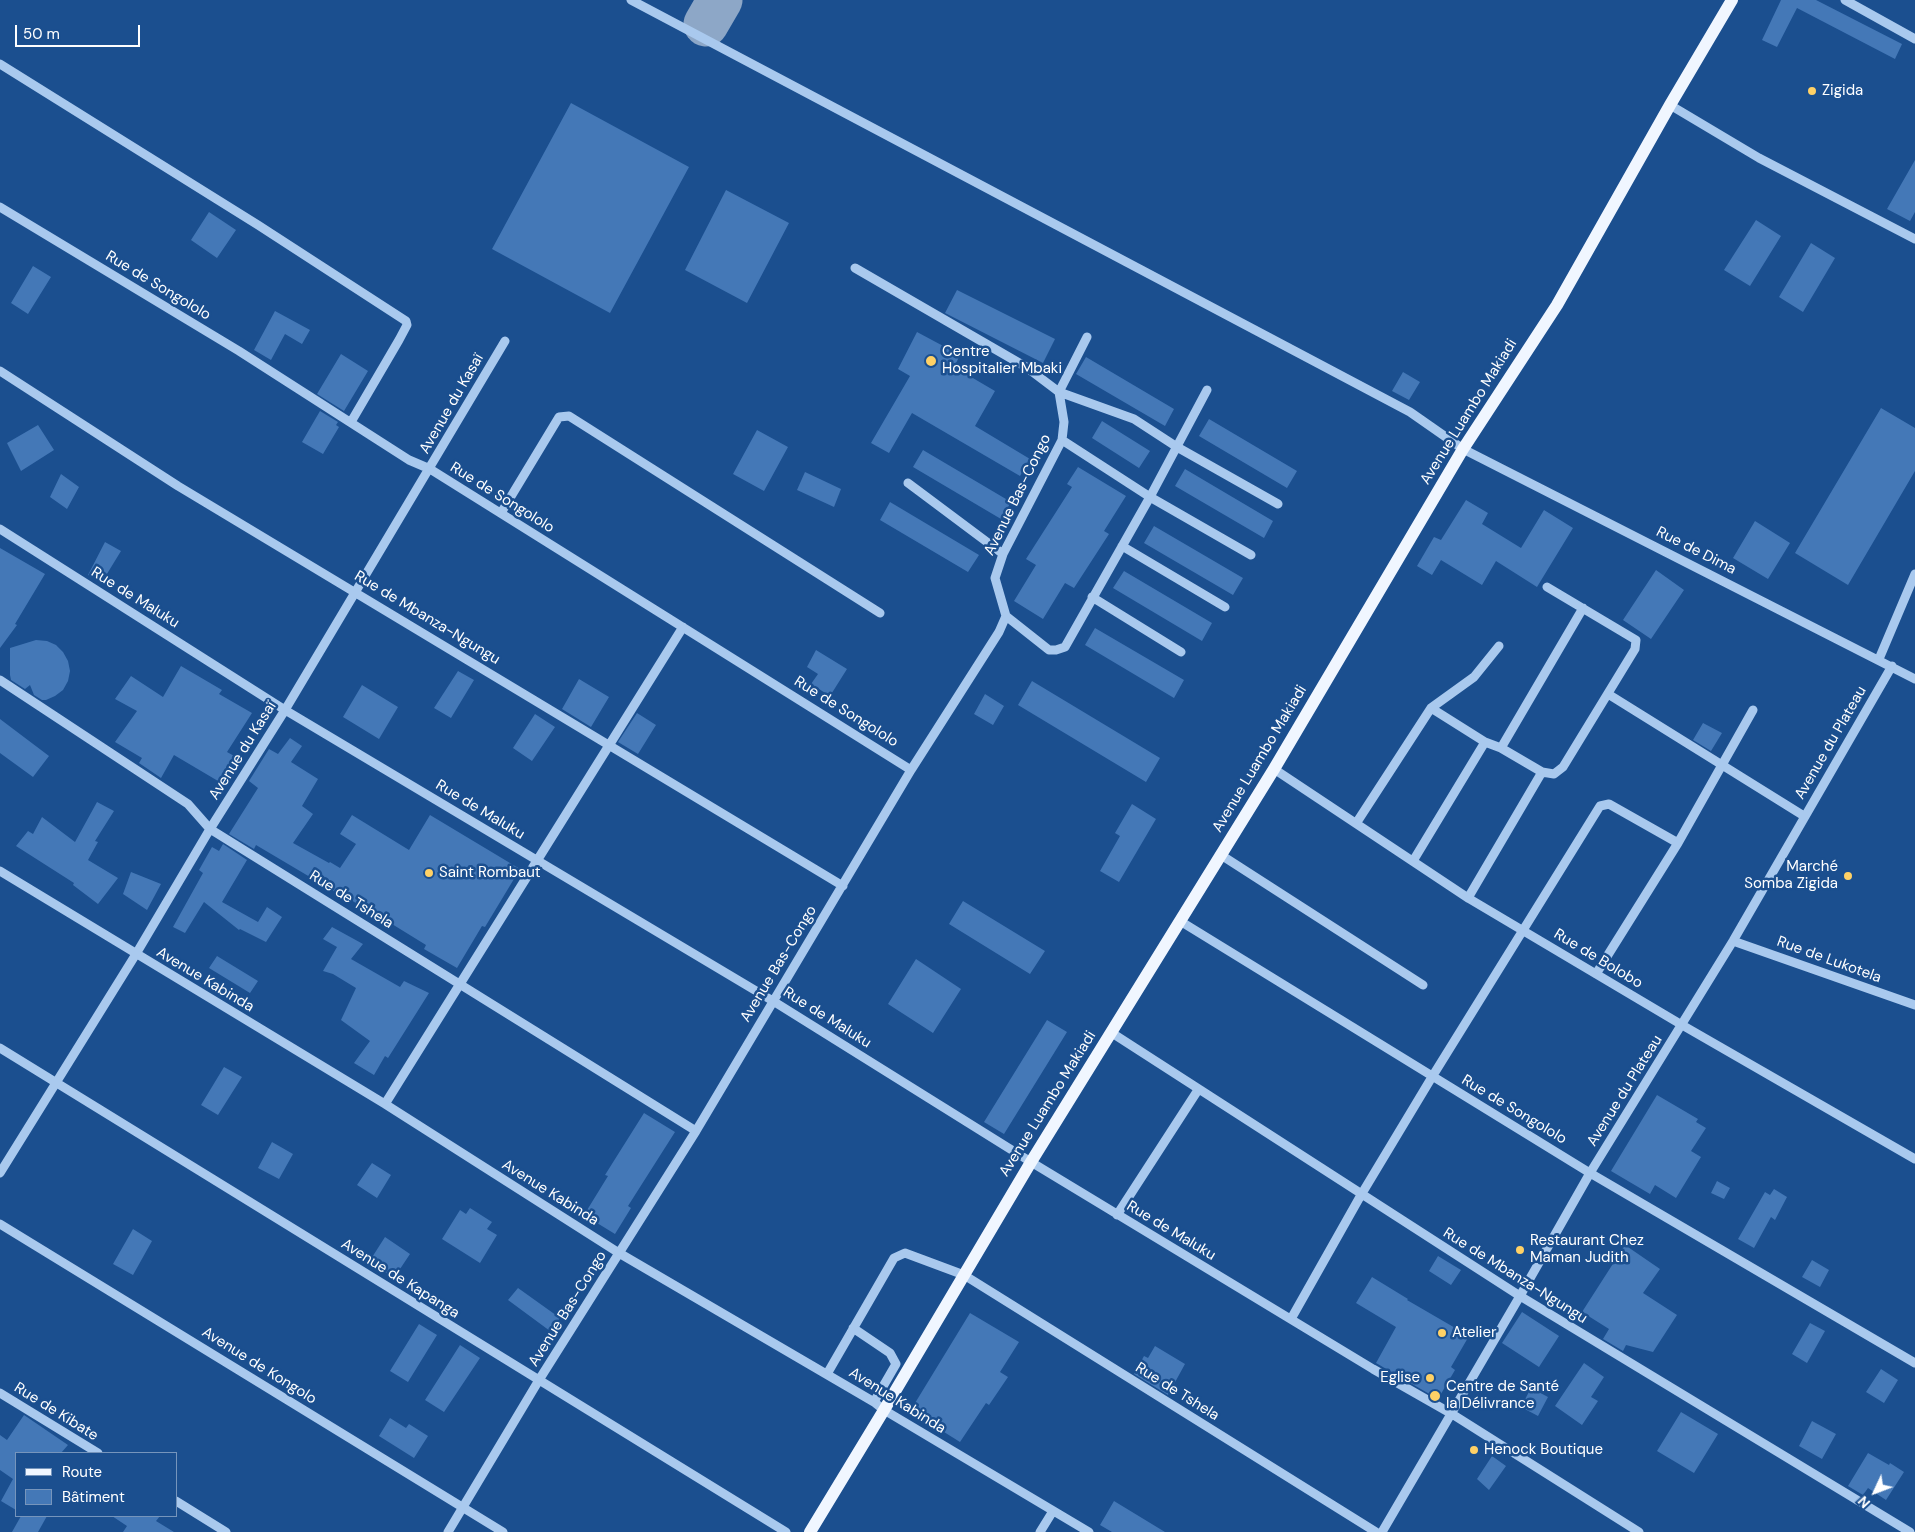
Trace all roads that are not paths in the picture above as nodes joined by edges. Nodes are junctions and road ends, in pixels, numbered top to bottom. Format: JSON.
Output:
{"nodes":[{"id":1,"x":631,"y":0,"type":"edge"},
{"id":2,"x":1732,"y":0,"type":"edge"},
{"id":3,"x":1844,"y":0,"type":"edge"},
{"id":4,"x":1915,"y":39,"type":"edge"},
{"id":5,"x":0,"y":64,"type":"edge"},
{"id":6,"x":1670,"y":105,"type":"junction"},
{"id":7,"x":0,"y":207,"type":"edge"},
{"id":8,"x":1915,"y":239,"type":"edge"},
{"id":9,"x":856,"y":268,"type":"dead end"},
{"id":10,"x":1087,"y":337,"type":"dead end"},
{"id":11,"x":505,"y":341,"type":"dead end"},
{"id":12,"x":0,"y":370,"type":"edge"},
{"id":13,"x":1207,"y":390,"type":"dead end"},
{"id":14,"x":1059,"y":392,"type":"junction"},
{"id":15,"x":351,"y":422,"type":"junction"},
{"id":16,"x":1062,"y":440,"type":"junction"},
{"id":17,"x":1177,"y":447,"type":"junction"},
{"id":18,"x":1463,"y":448,"type":"junction"},
{"id":19,"x":430,"y":469,"type":"junction"},
{"id":20,"x":908,"y":483,"type":"dead end"},
{"id":21,"x":1150,"y":497,"type":"junction"},
{"id":22,"x":1278,"y":504,"type":"dead end"},
{"id":23,"x":501,"y":513,"type":"junction"},
{"id":24,"x":0,"y":529,"type":"edge"},
{"id":25,"x":1122,"y":546,"type":"junction"},
{"id":26,"x":1003,"y":554,"type":"junction"},
{"id":27,"x":1251,"y":555,"type":"dead end"},
{"id":28,"x":1915,"y":574,"type":"edge"},
{"id":29,"x":1547,"y":587,"type":"dead end"},
{"id":30,"x":356,"y":591,"type":"junction"},
{"id":31,"x":1092,"y":597,"type":"junction"},
{"id":32,"x":1225,"y":606,"type":"dead end"},
{"id":33,"x":1583,"y":608,"type":"junction"},
{"id":34,"x":880,"y":613,"type":"dead end"},
{"id":35,"x":1006,"y":616,"type":"junction"},
{"id":36,"x":683,"y":627,"type":"junction"},
{"id":37,"x":1499,"y":646,"type":"dead end"},
{"id":38,"x":1181,"y":652,"type":"dead end"},
{"id":39,"x":1879,"y":659,"type":"junction"},
{"id":40,"x":1892,"y":666,"type":"junction"},
{"id":41,"x":1915,"y":679,"type":"edge"},
{"id":42,"x":0,"y":680,"type":"edge"},
{"id":43,"x":1608,"y":694,"type":"junction"},
{"id":44,"x":1431,"y":708,"type":"junction"},
{"id":45,"x":285,"y":710,"type":"junction"},
{"id":46,"x":1753,"y":710,"type":"dead end"},
{"id":47,"x":1485,"y":742,"type":"junction"},
{"id":48,"x":609,"y":744,"type":"junction"},
{"id":49,"x":1501,"y":748,"type":"junction"},
{"id":50,"x":1722,"y":764,"type":"junction"},
{"id":51,"x":1274,"y":769,"type":"junction"},
{"id":52,"x":911,"y":770,"type":"junction"},
{"id":53,"x":1542,"y":772,"type":"junction"},
{"id":54,"x":1804,"y":816,"type":"junction"},
{"id":55,"x":1357,"y":822,"type":"junction"},
{"id":56,"x":210,"y":829,"type":"junction"},
{"id":57,"x":1678,"y":843,"type":"junction"},
{"id":58,"x":1221,"y":855,"type":"junction"},
{"id":59,"x":538,"y":861,"type":"junction"},
{"id":60,"x":1413,"y":861,"type":"junction"},
{"id":61,"x":0,"y":871,"type":"edge"},
{"id":62,"x":843,"y":886,"type":"junction"},
{"id":63,"x":1468,"y":898,"type":"junction"},
{"id":64,"x":1180,"y":921,"type":"junction"},
{"id":65,"x":1523,"y":930,"type":"junction"},
{"id":66,"x":1733,"y":941,"type":"junction"},
{"id":67,"x":136,"y":954,"type":"junction"},
{"id":68,"x":1596,"y":974,"type":"junction"},
{"id":69,"x":461,"y":984,"type":"junction"},
{"id":70,"x":1423,"y":984,"type":"dead end"},
{"id":71,"x":773,"y":1000,"type":"junction"},
{"id":72,"x":1915,"y":1005,"type":"edge"},
{"id":73,"x":1682,"y":1025,"type":"junction"},
{"id":74,"x":1112,"y":1033,"type":"junction"},
{"id":75,"x":0,"y":1048,"type":"edge"},
{"id":76,"x":1432,"y":1077,"type":"junction"},
{"id":77,"x":56,"y":1083,"type":"junction"},
{"id":78,"x":1198,"y":1090,"type":"junction"},
{"id":79,"x":385,"y":1104,"type":"junction"},
{"id":80,"x":696,"y":1131,"type":"junction"},
{"id":81,"x":1915,"y":1159,"type":"edge"},
{"id":82,"x":1031,"y":1162,"type":"junction"},
{"id":83,"x":0,"y":1173,"type":"edge"},
{"id":84,"x":1590,"y":1173,"type":"junction"},
{"id":85,"x":1361,"y":1195,"type":"junction"},
{"id":86,"x":1117,"y":1215,"type":"junction"},
{"id":87,"x":0,"y":1224,"type":"edge"},
{"id":88,"x":619,"y":1253,"type":"junction"},
{"id":89,"x":964,"y":1275,"type":"junction"},
{"id":90,"x":1520,"y":1296,"type":"junction"},
{"id":91,"x":1291,"y":1319,"type":"junction"},
{"id":92,"x":853,"y":1328,"type":"junction"},
{"id":93,"x":1915,"y":1363,"type":"edge"},
{"id":94,"x":827,"y":1374,"type":"junction"},
{"id":95,"x":539,"y":1380,"type":"junction"},
{"id":96,"x":0,"y":1393,"type":"edge"},
{"id":97,"x":874,"y":1402,"type":"junction"},
{"id":98,"x":884,"y":1410,"type":"junction"},
{"id":99,"x":1452,"y":1414,"type":"junction"},
{"id":100,"x":96,"y":1452,"type":"edge"},
{"id":101,"x":178,"y":1503,"type":"edge"},
{"id":102,"x":463,"y":1508,"type":"junction"},
{"id":103,"x":1053,"y":1510,"type":"junction"},
{"id":104,"x":226,"y":1532,"type":"edge"},
{"id":105,"x":448,"y":1532,"type":"edge"},
{"id":106,"x":503,"y":1532,"type":"edge"},
{"id":107,"x":786,"y":1532,"type":"edge"},
{"id":108,"x":810,"y":1532,"type":"edge"},
{"id":109,"x":1040,"y":1532,"type":"edge"},
{"id":110,"x":1089,"y":1532,"type":"edge"},
{"id":111,"x":1376,"y":1532,"type":"edge"},
{"id":112,"x":1382,"y":1532,"type":"edge"},
{"id":113,"x":1639,"y":1532,"type":"edge"},
{"id":114,"x":1910,"y":1532,"type":"edge"}],
"edges":[{"from":1,"to":18,"type":"street","name":"Rue de Dima"},
{"from":2,"to":6,"type":"main road","name":"Avenue Luambo Makiadi"},
{"from":3,"to":4,"type":"street"},
{"from":5,"to":15,"type":"street"},
{"from":6,"to":8,"type":"street"},
{"from":6,"to":18,"type":"main road","name":"Avenue Luambo Makiadi"},
{"from":7,"to":15,"type":"street","name":"Rue de Songololo"},
{"from":9,"to":14,"type":"street"},
{"from":10,"to":14,"type":"street"},
{"from":11,"to":19,"type":"street","name":"Avenue du Kasaï"},
{"from":12,"to":30,"type":"street","name":"Rue de Mbanza-Ngungu"},
{"from":13,"to":17,"type":"street"},
{"from":14,"to":16,"type":"street","name":"Avenue Bas-Congo"},
{"from":14,"to":17,"type":"street"},
{"from":15,"to":19,"type":"street","name":"Rue de Songololo"},
{"from":16,"to":21,"type":"street"},
{"from":16,"to":26,"type":"street","name":"Avenue Bas-Congo"},
{"from":17,"to":21,"type":"street"},
{"from":17,"to":22,"type":"street"},
{"from":18,"to":39,"type":"street","name":"Rue de Dima"},
{"from":18,"to":51,"type":"main road","name":"Avenue Luambo Makiadi"},
{"from":19,"to":23,"type":"street","name":"Rue de Songololo"},
{"from":19,"to":30,"type":"street","name":"Avenue du Kasaï"},
{"from":20,"to":26,"type":"street"},
{"from":21,"to":25,"type":"street"},
{"from":21,"to":27,"type":"street"},
{"from":23,"to":34,"type":"street"},
{"from":23,"to":36,"type":"street","name":"Rue de Songololo"},
{"from":24,"to":45,"type":"street","name":"Rue de Maluku"},
{"from":25,"to":31,"type":"street"},
{"from":25,"to":32,"type":"street"},
{"from":26,"to":35,"type":"street","name":"Avenue Bas-Congo"},
{"from":28,"to":39,"type":"street"},
{"from":29,"to":33,"type":"street"},
{"from":30,"to":45,"type":"street","name":"Avenue du Kasaï"},
{"from":30,"to":48,"type":"street","name":"Rue de Mbanza-Ngungu"},
{"from":31,"to":35,"type":"street"},
{"from":31,"to":38,"type":"street"},
{"from":33,"to":43,"type":"street"},
{"from":33,"to":49,"type":"street"},
{"from":35,"to":52,"type":"street","name":"Avenue Bas-Congo"},
{"from":36,"to":48,"type":"street"},
{"from":36,"to":52,"type":"street","name":"Rue de Songololo"},
{"from":37,"to":44,"type":"street"},
{"from":39,"to":40,"type":"street","name":"Rue de Dima"},
{"from":40,"to":41,"type":"street","name":"Rue de Dima"},
{"from":40,"to":54,"type":"street","name":"Avenue du Plateau"},
{"from":42,"to":56,"type":"street","name":"Rue de Tshela"},
{"from":43,"to":50,"type":"street"},
{"from":43,"to":53,"type":"street"},
{"from":44,"to":47,"type":"street"},
{"from":44,"to":55,"type":"street"},
{"from":45,"to":56,"type":"street","name":"Avenue du Kasaï"},
{"from":45,"to":59,"type":"street","name":"Rue de Maluku"},
{"from":46,"to":50,"type":"street"},
{"from":47,"to":49,"type":"street"},
{"from":47,"to":60,"type":"street"},
{"from":48,"to":59,"type":"street"},
{"from":48,"to":62,"type":"street","name":"Rue de Mbanza-Ngungu"},
{"from":49,"to":53,"type":"street"},
{"from":50,"to":54,"type":"street"},
{"from":50,"to":57,"type":"street"},
{"from":51,"to":55,"type":"street","name":"Rue de Bolobo"},
{"from":51,"to":58,"type":"main road","name":"Avenue Luambo Makiadi"},
{"from":52,"to":62,"type":"street","name":"Avenue Bas-Congo"},
{"from":53,"to":63,"type":"street"},
{"from":54,"to":66,"type":"street","name":"Avenue du Plateau"},
{"from":55,"to":60,"type":"street","name":"Rue de Bolobo"},
{"from":56,"to":67,"type":"street","name":"Avenue du Kasaï"},
{"from":56,"to":69,"type":"street","name":"Rue de Tshela"},
{"from":57,"to":65,"type":"street"},
{"from":57,"to":68,"type":"street"},
{"from":58,"to":64,"type":"main road","name":"Avenue Luambo Makiadi"},
{"from":58,"to":70,"type":"street"},
{"from":59,"to":69,"type":"street"},
{"from":59,"to":71,"type":"street","name":"Rue de Maluku"},
{"from":60,"to":63,"type":"street","name":"Rue de Bolobo"},
{"from":61,"to":67,"type":"street","name":"Avenue Kabinda"},
{"from":62,"to":71,"type":"street","name":"Avenue Bas-Congo"},
{"from":63,"to":65,"type":"street","name":"Rue de Bolobo"},
{"from":64,"to":74,"type":"main road","name":"Avenue Luambo Makiadi"},
{"from":64,"to":76,"type":"street","name":"Rue de Songololo"},
{"from":65,"to":68,"type":"street","name":"Rue de Bolobo"},
{"from":65,"to":76,"type":"street"},
{"from":66,"to":72,"type":"street","name":"Rue de Lukotela"},
{"from":66,"to":73,"type":"street","name":"Avenue du Plateau"},
{"from":67,"to":77,"type":"street","name":"Avenue du Kasaï"},
{"from":67,"to":79,"type":"street","name":"Avenue Kabinda"},
{"from":68,"to":73,"type":"street","name":"Rue de Bolobo"},
{"from":69,"to":79,"type":"street"},
{"from":69,"to":80,"type":"street","name":"Rue de Tshela"},
{"from":71,"to":80,"type":"street","name":"Avenue Bas-Congo"},
{"from":71,"to":82,"type":"street","name":"Rue de Maluku"},
{"from":73,"to":81,"type":"street","name":"Rue de Bolobo"},
{"from":73,"to":84,"type":"street","name":"Avenue du Plateau"},
{"from":74,"to":78,"type":"street","name":"Rue de Mbanza-Ngungu"},
{"from":74,"to":82,"type":"main road","name":"Avenue Luambo Makiadi"},
{"from":75,"to":77,"type":"street","name":"Avenue de Kapanga"},
{"from":76,"to":84,"type":"street","name":"Rue de Songololo"},
{"from":76,"to":85,"type":"street"},
{"from":77,"to":83,"type":"street","name":"Avenue du Kasaï"},
{"from":77,"to":95,"type":"street","name":"Avenue de Kapanga"},
{"from":78,"to":85,"type":"street","name":"Rue de Mbanza-Ngungu"},
{"from":78,"to":86,"type":"street"},
{"from":79,"to":88,"type":"street","name":"Avenue Kabinda"},
{"from":80,"to":88,"type":"street","name":"Avenue Bas-Congo"},
{"from":82,"to":86,"type":"street","name":"Rue de Maluku"},
{"from":82,"to":89,"type":"main road","name":"Avenue Luambo Makiadi"},
{"from":84,"to":90,"type":"street","name":"Avenue du Plateau"},
{"from":84,"to":93,"type":"street","name":"Rue de Songololo"},
{"from":85,"to":90,"type":"street","name":"Rue de Mbanza-Ngungu"},
{"from":85,"to":91,"type":"street"},
{"from":86,"to":91,"type":"street","name":"Rue de Maluku"},
{"from":87,"to":102,"type":"street","name":"Avenue de Kongolo"},
{"from":88,"to":94,"type":"street","name":"Avenue Kabinda"},
{"from":88,"to":95,"type":"street","name":"Avenue Bas-Congo"},
{"from":89,"to":92,"type":"street","name":"Rue de Tshela"},
{"from":89,"to":98,"type":"main road","name":"Avenue Luambo Makiadi"},
{"from":89,"to":111,"type":"street","name":"Rue de Tshela"},
{"from":90,"to":99,"type":"street","name":"Avenue du Plateau"},
{"from":90,"to":114,"type":"street","name":"Rue de Mbanza-Ngungu"},
{"from":91,"to":99,"type":"street","name":"Rue de Maluku"},
{"from":92,"to":94,"type":"street","name":"Rue de Tshela"},
{"from":92,"to":97,"type":"street"},
{"from":94,"to":97,"type":"street","name":"Avenue Kabinda"},
{"from":95,"to":102,"type":"street","name":"Avenue Bas-Congo"},
{"from":95,"to":107,"type":"street","name":"Avenue de Kapanga"},
{"from":96,"to":100,"type":"street","name":"Rue de Kibate"},
{"from":97,"to":98,"type":"street","name":"Avenue Kabinda"},
{"from":98,"to":103,"type":"street","name":"Avenue Kabinda"},
{"from":98,"to":108,"type":"main road","name":"Avenue Luambo Makiadi"},
{"from":99,"to":112,"type":"street","name":"Avenue du Plateau"},
{"from":99,"to":113,"type":"street","name":"Rue de Maluku"},
{"from":101,"to":104,"type":"street"},
{"from":102,"to":105,"type":"street","name":"Avenue Bas-Congo"},
{"from":102,"to":106,"type":"street","name":"Avenue de Kongolo"},
{"from":103,"to":109,"type":"street"},
{"from":103,"to":110,"type":"street","name":"Avenue Kabinda"}]}
